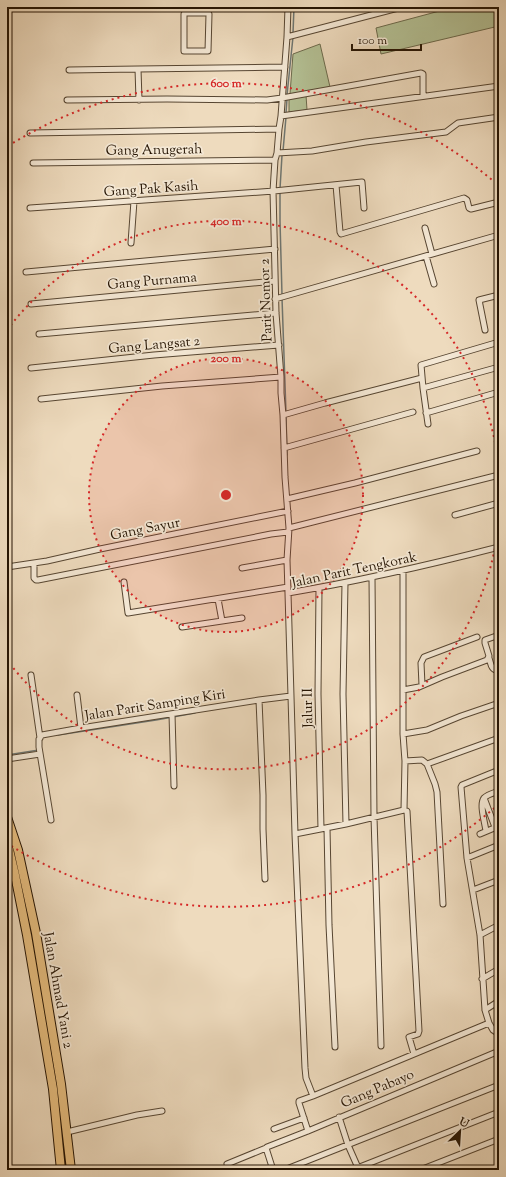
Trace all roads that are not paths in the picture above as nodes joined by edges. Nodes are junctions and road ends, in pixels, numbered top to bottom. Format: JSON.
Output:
{"nodes":[{"id":1,"x":30,"y":7,"type":"edge"},
{"id":2,"x":288,"y":7,"type":"edge"},
{"id":3,"x":402,"y":7,"type":"edge"},
{"id":4,"x":7,"y":9,"type":"edge"},
{"id":5,"x":197,"y":10,"type":"edge"},
{"id":6,"x":287,"y":37,"type":"junction"},
{"id":7,"x":285,"y":67,"type":"junction"},
{"id":8,"x":138,"y":69,"type":"junction"},
{"id":9,"x":69,"y":70,"type":"dead end"},
{"id":10,"x":499,"y":86,"type":"edge"},
{"id":11,"x":423,"y":96,"type":"junction"},
{"id":12,"x":282,"y":98,"type":"junction"},
{"id":13,"x":67,"y":100,"type":"dead end"},
{"id":14,"x":139,"y":100,"type":"junction"},
{"id":15,"x":281,"y":116,"type":"junction"},
{"id":16,"x":499,"y":117,"type":"edge"},
{"id":17,"x":279,"y":129,"type":"junction"},
{"id":18,"x":30,"y":133,"type":"dead end"},
{"id":19,"x":277,"y":153,"type":"junction"},
{"id":20,"x":275,"y":160,"type":"junction"},
{"id":21,"x":33,"y":163,"type":"dead end"},
{"id":22,"x":336,"y":185,"type":"junction"},
{"id":23,"x":274,"y":191,"type":"junction"},
{"id":24,"x":134,"y":201,"type":"junction"},
{"id":25,"x":499,"y":202,"type":"edge"},
{"id":26,"x":30,"y":208,"type":"dead end"},
{"id":27,"x":364,"y":208,"type":"dead end"},
{"id":28,"x":424,"y":228,"type":"dead end"},
{"id":29,"x":499,"y":235,"type":"edge"},
{"id":30,"x":131,"y":243,"type":"dead end"},
{"id":31,"x":275,"y":250,"type":"junction"},
{"id":32,"x":432,"y":254,"type":"junction"},
{"id":33,"x":426,"y":256,"type":"junction"},
{"id":34,"x":26,"y":272,"type":"dead end"},
{"id":35,"x":275,"y":281,"type":"junction"},
{"id":36,"x":434,"y":284,"type":"dead end"},
{"id":37,"x":499,"y":296,"type":"edge"},
{"id":38,"x":279,"y":298,"type":"junction"},
{"id":39,"x":31,"y":304,"type":"dead end"},
{"id":40,"x":276,"y":313,"type":"junction"},
{"id":41,"x":485,"y":330,"type":"dead end"},
{"id":42,"x":39,"y":334,"type":"dead end"},
{"id":43,"x":499,"y":342,"type":"edge"},
{"id":44,"x":279,"y":345,"type":"junction"},
{"id":45,"x":31,"y":368,"type":"dead end"},
{"id":46,"x":499,"y":368,"type":"edge"},
{"id":47,"x":281,"y":377,"type":"junction"},
{"id":48,"x":422,"y":378,"type":"junction"},
{"id":49,"x":423,"y":388,"type":"junction"},
{"id":50,"x":499,"y":392,"type":"edge"},
{"id":51,"x":41,"y":399,"type":"dead end"},
{"id":52,"x":413,"y":412,"type":"dead end"},
{"id":53,"x":426,"y":413,"type":"junction"},
{"id":54,"x":283,"y":415,"type":"junction"},
{"id":55,"x":428,"y":424,"type":"dead end"},
{"id":56,"x":284,"y":448,"type":"junction"},
{"id":57,"x":477,"y":451,"type":"dead end"},
{"id":58,"x":499,"y":475,"type":"edge"},
{"id":59,"x":287,"y":499,"type":"junction"},
{"id":60,"x":499,"y":503,"type":"edge"},
{"id":61,"x":288,"y":511,"type":"junction"},
{"id":62,"x":455,"y":515,"type":"dead end"},
{"id":63,"x":288,"y":530,"type":"junction"},
{"id":64,"x":499,"y":547,"type":"edge"},
{"id":65,"x":287,"y":560,"type":"junction"},
{"id":66,"x":34,"y":564,"type":"junction"},
{"id":67,"x":7,"y":567,"type":"edge"},
{"id":68,"x":242,"y":568,"type":"dead end"},
{"id":69,"x":403,"y":571,"type":"junction"},
{"id":70,"x":372,"y":577,"type":"junction"},
{"id":71,"x":124,"y":582,"type":"dead end"},
{"id":72,"x":345,"y":583,"type":"junction"},
{"id":73,"x":319,"y":588,"type":"junction"},
{"id":74,"x":288,"y":590,"type":"junction"},
{"id":75,"x":218,"y":599,"type":"junction"},
{"id":76,"x":242,"y":618,"type":"dead end"},
{"id":77,"x":222,"y":621,"type":"junction"},
{"id":78,"x":182,"y":627,"type":"dead end"},
{"id":79,"x":499,"y":635,"type":"edge"},
{"id":80,"x":477,"y":637,"type":"dead end"},
{"id":81,"x":489,"y":658,"type":"junction"},
{"id":82,"x":499,"y":670,"type":"edge"},
{"id":83,"x":31,"y":675,"type":"dead end"},
{"id":84,"x":422,"y":685,"type":"junction"},
{"id":85,"x":403,"y":690,"type":"junction"},
{"id":86,"x":77,"y":695,"type":"dead end"},
{"id":87,"x":291,"y":696,"type":"junction"},
{"id":88,"x":259,"y":700,"type":"junction"},
{"id":89,"x":499,"y":703,"type":"edge"},
{"id":90,"x":172,"y":717,"type":"junction"},
{"id":91,"x":81,"y":728,"type":"junction"},
{"id":92,"x":403,"y":734,"type":"junction"},
{"id":93,"x":40,"y":738,"type":"junction"},
{"id":94,"x":499,"y":738,"type":"edge"},
{"id":95,"x":40,"y":750,"type":"junction"},
{"id":96,"x":7,"y":759,"type":"edge"},
{"id":97,"x":405,"y":761,"type":"junction"},
{"id":98,"x":427,"y":764,"type":"junction"},
{"id":99,"x":499,"y":770,"type":"edge"},
{"id":100,"x":174,"y":786,"type":"dead end"},
{"id":101,"x":499,"y":791,"type":"edge"},
{"id":102,"x":484,"y":798,"type":"junction"},
{"id":103,"x":404,"y":810,"type":"junction"},
{"id":104,"x":7,"y":817,"type":"edge"},
{"id":105,"x":374,"y":817,"type":"junction"},
{"id":106,"x":51,"y":820,"type":"dead end"},
{"id":107,"x":346,"y":824,"type":"junction"},
{"id":108,"x":497,"y":826,"type":"edge"},
{"id":109,"x":324,"y":828,"type":"junction"},
{"id":110,"x":486,"y":831,"type":"junction"},
{"id":111,"x":295,"y":834,"type":"junction"},
{"id":112,"x":480,"y":834,"type":"dead end"},
{"id":113,"x":7,"y":841,"type":"edge"},
{"id":114,"x":499,"y":845,"type":"edge"},
{"id":115,"x":467,"y":858,"type":"junction"},
{"id":116,"x":264,"y":879,"type":"dead end"},
{"id":117,"x":499,"y":880,"type":"edge"},
{"id":118,"x":473,"y":890,"type":"junction"},
{"id":119,"x":443,"y":904,"type":"dead end"},
{"id":120,"x":499,"y":925,"type":"edge"},
{"id":121,"x":480,"y":935,"type":"junction"},
{"id":122,"x":499,"y":969,"type":"edge"},
{"id":123,"x":482,"y":979,"type":"junction"},
{"id":124,"x":499,"y":1001,"type":"edge"},
{"id":125,"x":485,"y":1010,"type":"junction"},
{"id":126,"x":489,"y":1023,"type":"junction"},
{"id":127,"x":497,"y":1032,"type":"edge"},
{"id":128,"x":381,"y":1046,"type":"dead end"},
{"id":129,"x":335,"y":1047,"type":"dead end"},
{"id":130,"x":499,"y":1051,"type":"edge"},
{"id":131,"x":414,"y":1054,"type":"junction"},
{"id":132,"x":499,"y":1085,"type":"edge"},
{"id":133,"x":313,"y":1096,"type":"junction"},
{"id":134,"x":162,"y":1111,"type":"dead end"},
{"id":135,"x":499,"y":1112,"type":"edge"},
{"id":136,"x":339,"y":1117,"type":"junction"},
{"id":137,"x":304,"y":1118,"type":"junction"},
{"id":138,"x":274,"y":1129,"type":"dead end"},
{"id":139,"x":308,"y":1131,"type":"junction"},
{"id":140,"x":67,"y":1132,"type":"junction"},
{"id":141,"x":499,"y":1139,"type":"edge"},
{"id":142,"x":348,"y":1145,"type":"junction"},
{"id":143,"x":266,"y":1148,"type":"junction"},
{"id":144,"x":227,"y":1164,"type":"dead end"},
{"id":145,"x":358,"y":1169,"type":"edge"},
{"id":146,"x":499,"y":1169,"type":"edge"},
{"id":147,"x":61,"y":1170,"type":"edge"},
{"id":148,"x":71,"y":1170,"type":"edge"},
{"id":149,"x":273,"y":1170,"type":"edge"},
{"id":150,"x":284,"y":1170,"type":"edge"},
{"id":151,"x":352,"y":1170,"type":"edge"},
{"id":152,"x":420,"y":1170,"type":"edge"},
{"id":153,"x":496,"y":1170,"type":"edge"}],
"edges":[{"from":1,"to":4,"type":"street"},
{"from":2,"to":6,"type":"street","name":"Parit Nomor 2"},
{"from":3,"to":6,"type":"street"},
{"from":5,"to":5,"type":"street"},
{"from":6,"to":7,"type":"street","name":"Parit Nomor 2"},
{"from":7,"to":8,"type":"street"},
{"from":7,"to":12,"type":"street","name":"Parit Nomor 2"},
{"from":8,"to":9,"type":"street"},
{"from":8,"to":14,"type":"street"},
{"from":10,"to":11,"type":"street"},
{"from":11,"to":12,"type":"street"},
{"from":11,"to":15,"type":"street"},
{"from":12,"to":14,"type":"street"},
{"from":12,"to":15,"type":"street","name":"Parit Nomor 2"},
{"from":13,"to":14,"type":"street"},
{"from":15,"to":17,"type":"street","name":"Parit Nomor 2"},
{"from":16,"to":19,"type":"street"},
{"from":17,"to":18,"type":"street"},
{"from":17,"to":19,"type":"street","name":"Parit Nomor 2"},
{"from":19,"to":20,"type":"street","name":"Parit Nomor 2"},
{"from":20,"to":21,"type":"street","name":"Gang Anugerah"},
{"from":20,"to":23,"type":"street","name":"Parit Nomor 2"},
{"from":22,"to":23,"type":"street","name":"Gang Pak Kasih"},
{"from":22,"to":25,"type":"street"},
{"from":22,"to":27,"type":"street","name":"Gang Pak Kasih"},
{"from":23,"to":24,"type":"street","name":"Gang Pak Kasih"},
{"from":23,"to":31,"type":"street","name":"Parit Nomor 2"},
{"from":24,"to":26,"type":"street","name":"Gang Pak Kasih"},
{"from":24,"to":30,"type":"street"},
{"from":28,"to":32,"type":"street"},
{"from":29,"to":32,"type":"street"},
{"from":31,"to":34,"type":"street"},
{"from":31,"to":35,"type":"street","name":"Parit Nomor 2"},
{"from":32,"to":33,"type":"street"},
{"from":33,"to":36,"type":"street"},
{"from":33,"to":38,"type":"street"},
{"from":35,"to":38,"type":"street","name":"Parit Nomor 2"},
{"from":35,"to":39,"type":"street","name":"Gang Purnama"},
{"from":37,"to":41,"type":"street"},
{"from":38,"to":40,"type":"street","name":"Parit Nomor 2"},
{"from":40,"to":42,"type":"street"},
{"from":40,"to":44,"type":"street","name":"Parit Nomor 2"},
{"from":43,"to":48,"type":"street"},
{"from":44,"to":45,"type":"street","name":"Gang Langsat 2"},
{"from":44,"to":47,"type":"street","name":"Parit Nomor 2"},
{"from":46,"to":49,"type":"street"},
{"from":47,"to":51,"type":"street"},
{"from":47,"to":54,"type":"street","name":"Parit Nomor 2"},
{"from":48,"to":49,"type":"street"},
{"from":48,"to":54,"type":"street"},
{"from":49,"to":53,"type":"street"},
{"from":50,"to":53,"type":"street"},
{"from":52,"to":56,"type":"street"},
{"from":53,"to":55,"type":"street"},
{"from":54,"to":56,"type":"street","name":"Parit Nomor 2"},
{"from":56,"to":59,"type":"street","name":"Parit Nomor 2"},
{"from":57,"to":59,"type":"street"},
{"from":58,"to":63,"type":"street"},
{"from":59,"to":61,"type":"street","name":"Parit Nomor 2"},
{"from":60,"to":62,"type":"street"},
{"from":61,"to":63,"type":"street","name":"Parit Nomor 2"},
{"from":61,"to":66,"type":"street","name":"Gang Sayur"},
{"from":63,"to":65,"type":"street","name":"Parit Nomor 2"},
{"from":63,"to":66,"type":"street"},
{"from":64,"to":69,"type":"street","name":"Jalan Parit Tengkorak"},
{"from":65,"to":68,"type":"street"},
{"from":65,"to":74,"type":"street","name":"Parit Nomor 2"},
{"from":66,"to":67,"type":"street","name":"Gang Sayur"},
{"from":69,"to":70,"type":"street","name":"Jalan Parit Tengkorak"},
{"from":69,"to":85,"type":"street"},
{"from":70,"to":72,"type":"street","name":"Jalan Parit Tengkorak"},
{"from":70,"to":105,"type":"street"},
{"from":71,"to":75,"type":"street"},
{"from":72,"to":73,"type":"street","name":"Jalan Parit Tengkorak"},
{"from":72,"to":107,"type":"street"},
{"from":73,"to":74,"type":"street","name":"Jalan Parit Tengkorak"},
{"from":73,"to":109,"type":"street","name":"Jalur II"},
{"from":74,"to":75,"type":"street"},
{"from":74,"to":87,"type":"street","name":"Jalan Parit Tengkorak"},
{"from":75,"to":77,"type":"street"},
{"from":76,"to":77,"type":"street"},
{"from":77,"to":78,"type":"street"},
{"from":79,"to":81,"type":"street"},
{"from":80,"to":84,"type":"street"},
{"from":81,"to":82,"type":"street"},
{"from":81,"to":84,"type":"street"},
{"from":83,"to":93,"type":"street"},
{"from":84,"to":85,"type":"street"},
{"from":85,"to":92,"type":"street"},
{"from":86,"to":91,"type":"street"},
{"from":87,"to":88,"type":"street","name":"Jalan Parit Samping Kiri"},
{"from":87,"to":111,"type":"street","name":"Jalan Parit Tengkorak"},
{"from":88,"to":90,"type":"street","name":"Jalan Parit Samping Kiri"},
{"from":88,"to":116,"type":"street"},
{"from":89,"to":92,"type":"street"},
{"from":90,"to":91,"type":"street","name":"Jalan Parit Samping Kiri"},
{"from":90,"to":100,"type":"street"},
{"from":91,"to":93,"type":"street","name":"Jalan Parit Samping Kiri"},
{"from":92,"to":97,"type":"street"},
{"from":93,"to":95,"type":"street"},
{"from":94,"to":98,"type":"street"},
{"from":95,"to":96,"type":"street"},
{"from":95,"to":106,"type":"street"},
{"from":97,"to":98,"type":"street"},
{"from":97,"to":103,"type":"street"},
{"from":98,"to":119,"type":"street"},
{"from":99,"to":115,"type":"street"},
{"from":101,"to":102,"type":"street"},
{"from":102,"to":108,"type":"street"},
{"from":102,"to":110,"type":"street"},
{"from":103,"to":105,"type":"street"},
{"from":103,"to":131,"type":"street"},
{"from":104,"to":140,"type":"highway","name":"Jalan Ahmad Yani 2"},
{"from":105,"to":107,"type":"street"},
{"from":105,"to":128,"type":"street"},
{"from":107,"to":109,"type":"street"},
{"from":108,"to":110,"type":"street"},
{"from":109,"to":111,"type":"street"},
{"from":109,"to":129,"type":"street","name":"Jalur II"},
{"from":110,"to":112,"type":"street"},
{"from":111,"to":133,"type":"street","name":"Jalan Parit Tengkorak"},
{"from":113,"to":147,"type":"highway","name":"Jalan Ahmad Yani 2"},
{"from":114,"to":115,"type":"street"},
{"from":115,"to":118,"type":"street"},
{"from":117,"to":118,"type":"street"},
{"from":118,"to":121,"type":"street"},
{"from":120,"to":121,"type":"street"},
{"from":121,"to":123,"type":"street"},
{"from":122,"to":123,"type":"street"},
{"from":123,"to":125,"type":"street"},
{"from":124,"to":125,"type":"street"},
{"from":125,"to":126,"type":"street"},
{"from":126,"to":127,"type":"street"},
{"from":126,"to":131,"type":"street"},
{"from":130,"to":136,"type":"street","name":"Gang Pabayo"},
{"from":131,"to":133,"type":"street"},
{"from":132,"to":142,"type":"street"},
{"from":133,"to":137,"type":"street"},
{"from":134,"to":140,"type":"street"},
{"from":135,"to":145,"type":"street"},
{"from":136,"to":139,"type":"street","name":"Gang Pabayo"},
{"from":136,"to":142,"type":"street"},
{"from":137,"to":138,"type":"street"},
{"from":137,"to":139,"type":"street"},
{"from":139,"to":143,"type":"street","name":"Gang Pabayo"},
{"from":140,"to":148,"type":"highway","name":"Jalan Ahmad Yani 2"},
{"from":141,"to":152,"type":"street"},
{"from":142,"to":145,"type":"street"},
{"from":142,"to":150,"type":"street"},
{"from":143,"to":144,"type":"street","name":"Gang Pabayo"},
{"from":143,"to":149,"type":"street"},
{"from":145,"to":151,"type":"street"},
{"from":146,"to":153,"type":"street"}]}
